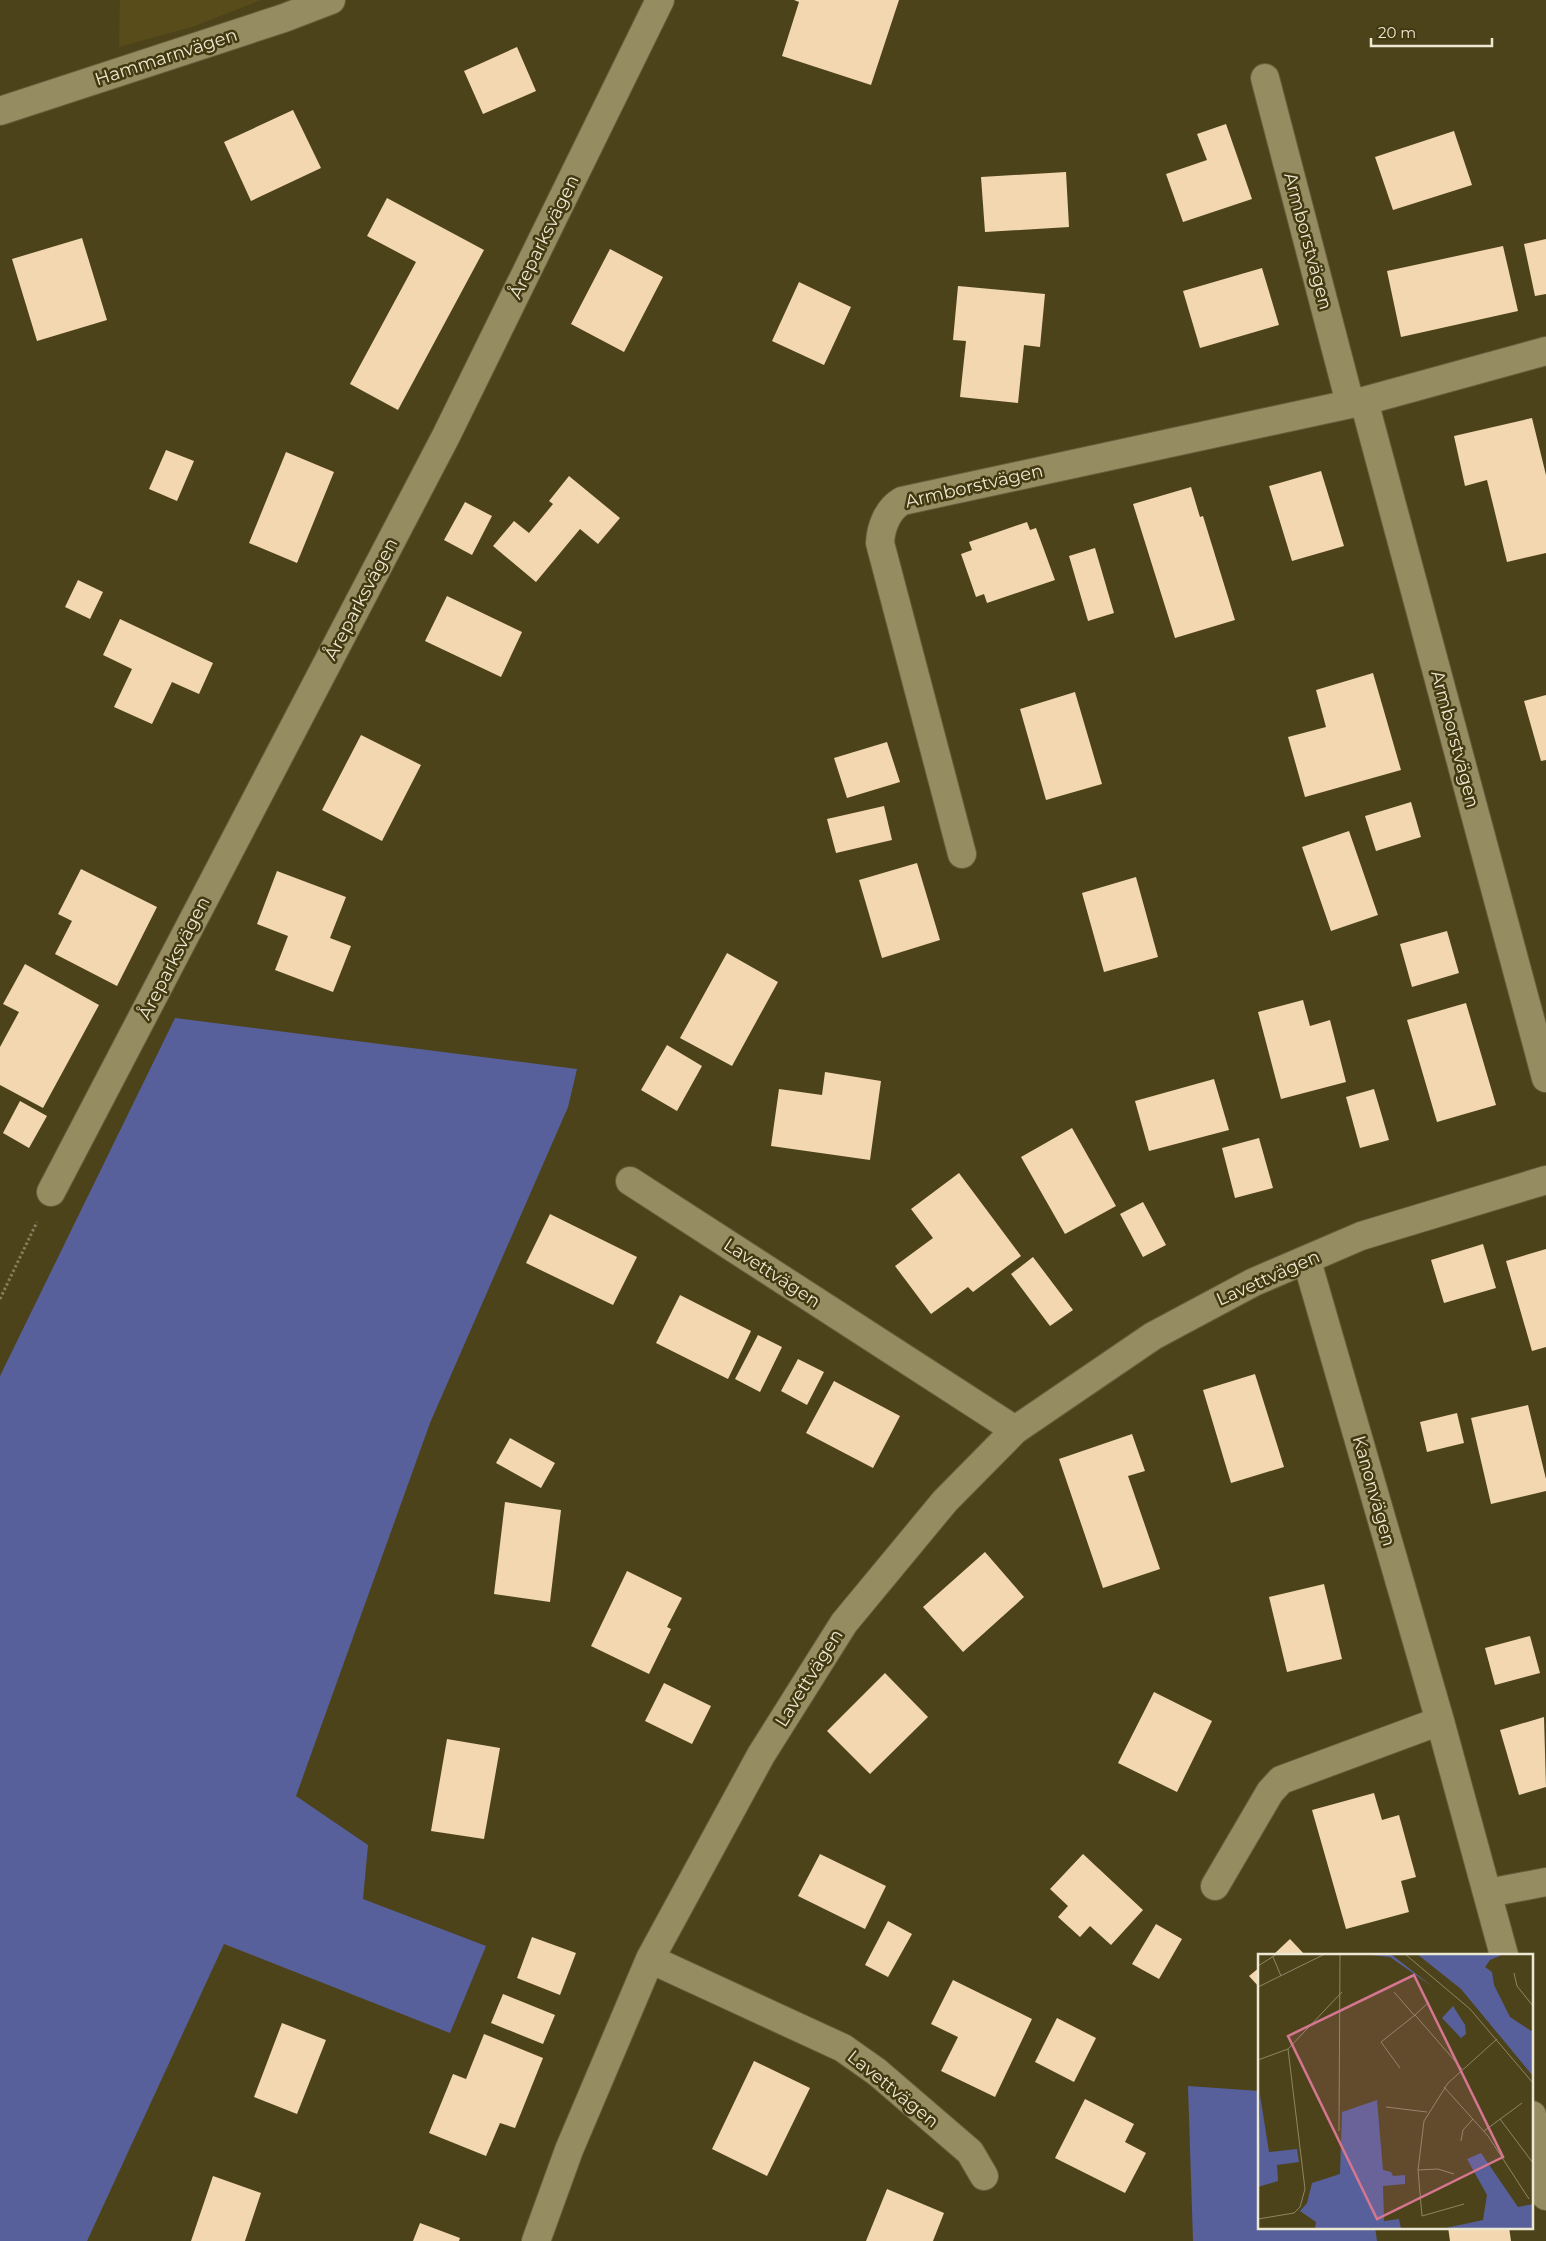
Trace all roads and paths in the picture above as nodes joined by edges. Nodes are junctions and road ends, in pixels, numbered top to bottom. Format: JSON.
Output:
{"nodes":[{"id":1,"x":331,"y":0,"type":"edge"},
{"id":2,"x":660,"y":0,"type":"edge"},
{"id":3,"x":1266,"y":78,"type":"dead end"},
{"id":4,"x":0,"y":111,"type":"edge"},
{"id":5,"x":1546,"y":351,"type":"edge"},
{"id":6,"x":1357,"y":402,"type":"junction"},
{"id":7,"x":962,"y":854,"type":"dead end"},
{"id":8,"x":1546,"y":1078,"type":"edge"},
{"id":9,"x":1546,"y":1180,"type":"edge"},
{"id":10,"x":630,"y":1181,"type":"dead end"},
{"id":11,"x":51,"y":1192,"type":"joint"},
{"id":12,"x":1307,"y":1260,"type":"junction"},
{"id":13,"x":0,"y":1299,"type":"edge"},
{"id":14,"x":1015,"y":1430,"type":"junction"},
{"id":15,"x":1440,"y":1721,"type":"junction"},
{"id":16,"x":1546,"y":1882,"type":"edge"},
{"id":17,"x":1215,"y":1886,"type":"dead end"},
{"id":18,"x":1488,"y":1893,"type":"junction"},
{"id":19,"x":1504,"y":1954,"type":"edge"},
{"id":20,"x":650,"y":1959,"type":"junction"},
{"id":21,"x":1534,"y":2127,"type":"edge"},
{"id":22,"x":984,"y":2176,"type":"dead end"},
{"id":23,"x":1546,"y":2196,"type":"edge"},
{"id":24,"x":536,"y":2241,"type":"edge"}],
"edges":[{"from":1,"to":4,"type":"street","name":"Hammarnvägen"},
{"from":2,"to":11,"type":"street","name":"Åreparksvägen"},
{"from":3,"to":6,"type":"street","name":"Armborstvägen"},
{"from":5,"to":6,"type":"street","name":"Armborstvägen"},
{"from":6,"to":7,"type":"street","name":"Armborstvägen"},
{"from":6,"to":8,"type":"street","name":"Armborstvägen"},
{"from":9,"to":12,"type":"street","name":"Lavettvägen"},
{"from":10,"to":14,"type":"street","name":"Lavettvägen"},
{"from":11,"to":13,"type":"path"},
{"from":12,"to":14,"type":"street","name":"Lavettvägen"},
{"from":12,"to":15,"type":"street","name":"Kanonvägen"},
{"from":14,"to":20,"type":"street","name":"Lavettvägen"},
{"from":15,"to":17,"type":"street"},
{"from":15,"to":18,"type":"street","name":"Kanonvägen"},
{"from":16,"to":18,"type":"street"},
{"from":18,"to":19,"type":"street","name":"Kanonvägen"},
{"from":20,"to":22,"type":"street","name":"Lavettvägen"},
{"from":20,"to":24,"type":"street","name":"Lavettvägen"},
{"from":21,"to":23,"type":"street"}]}
